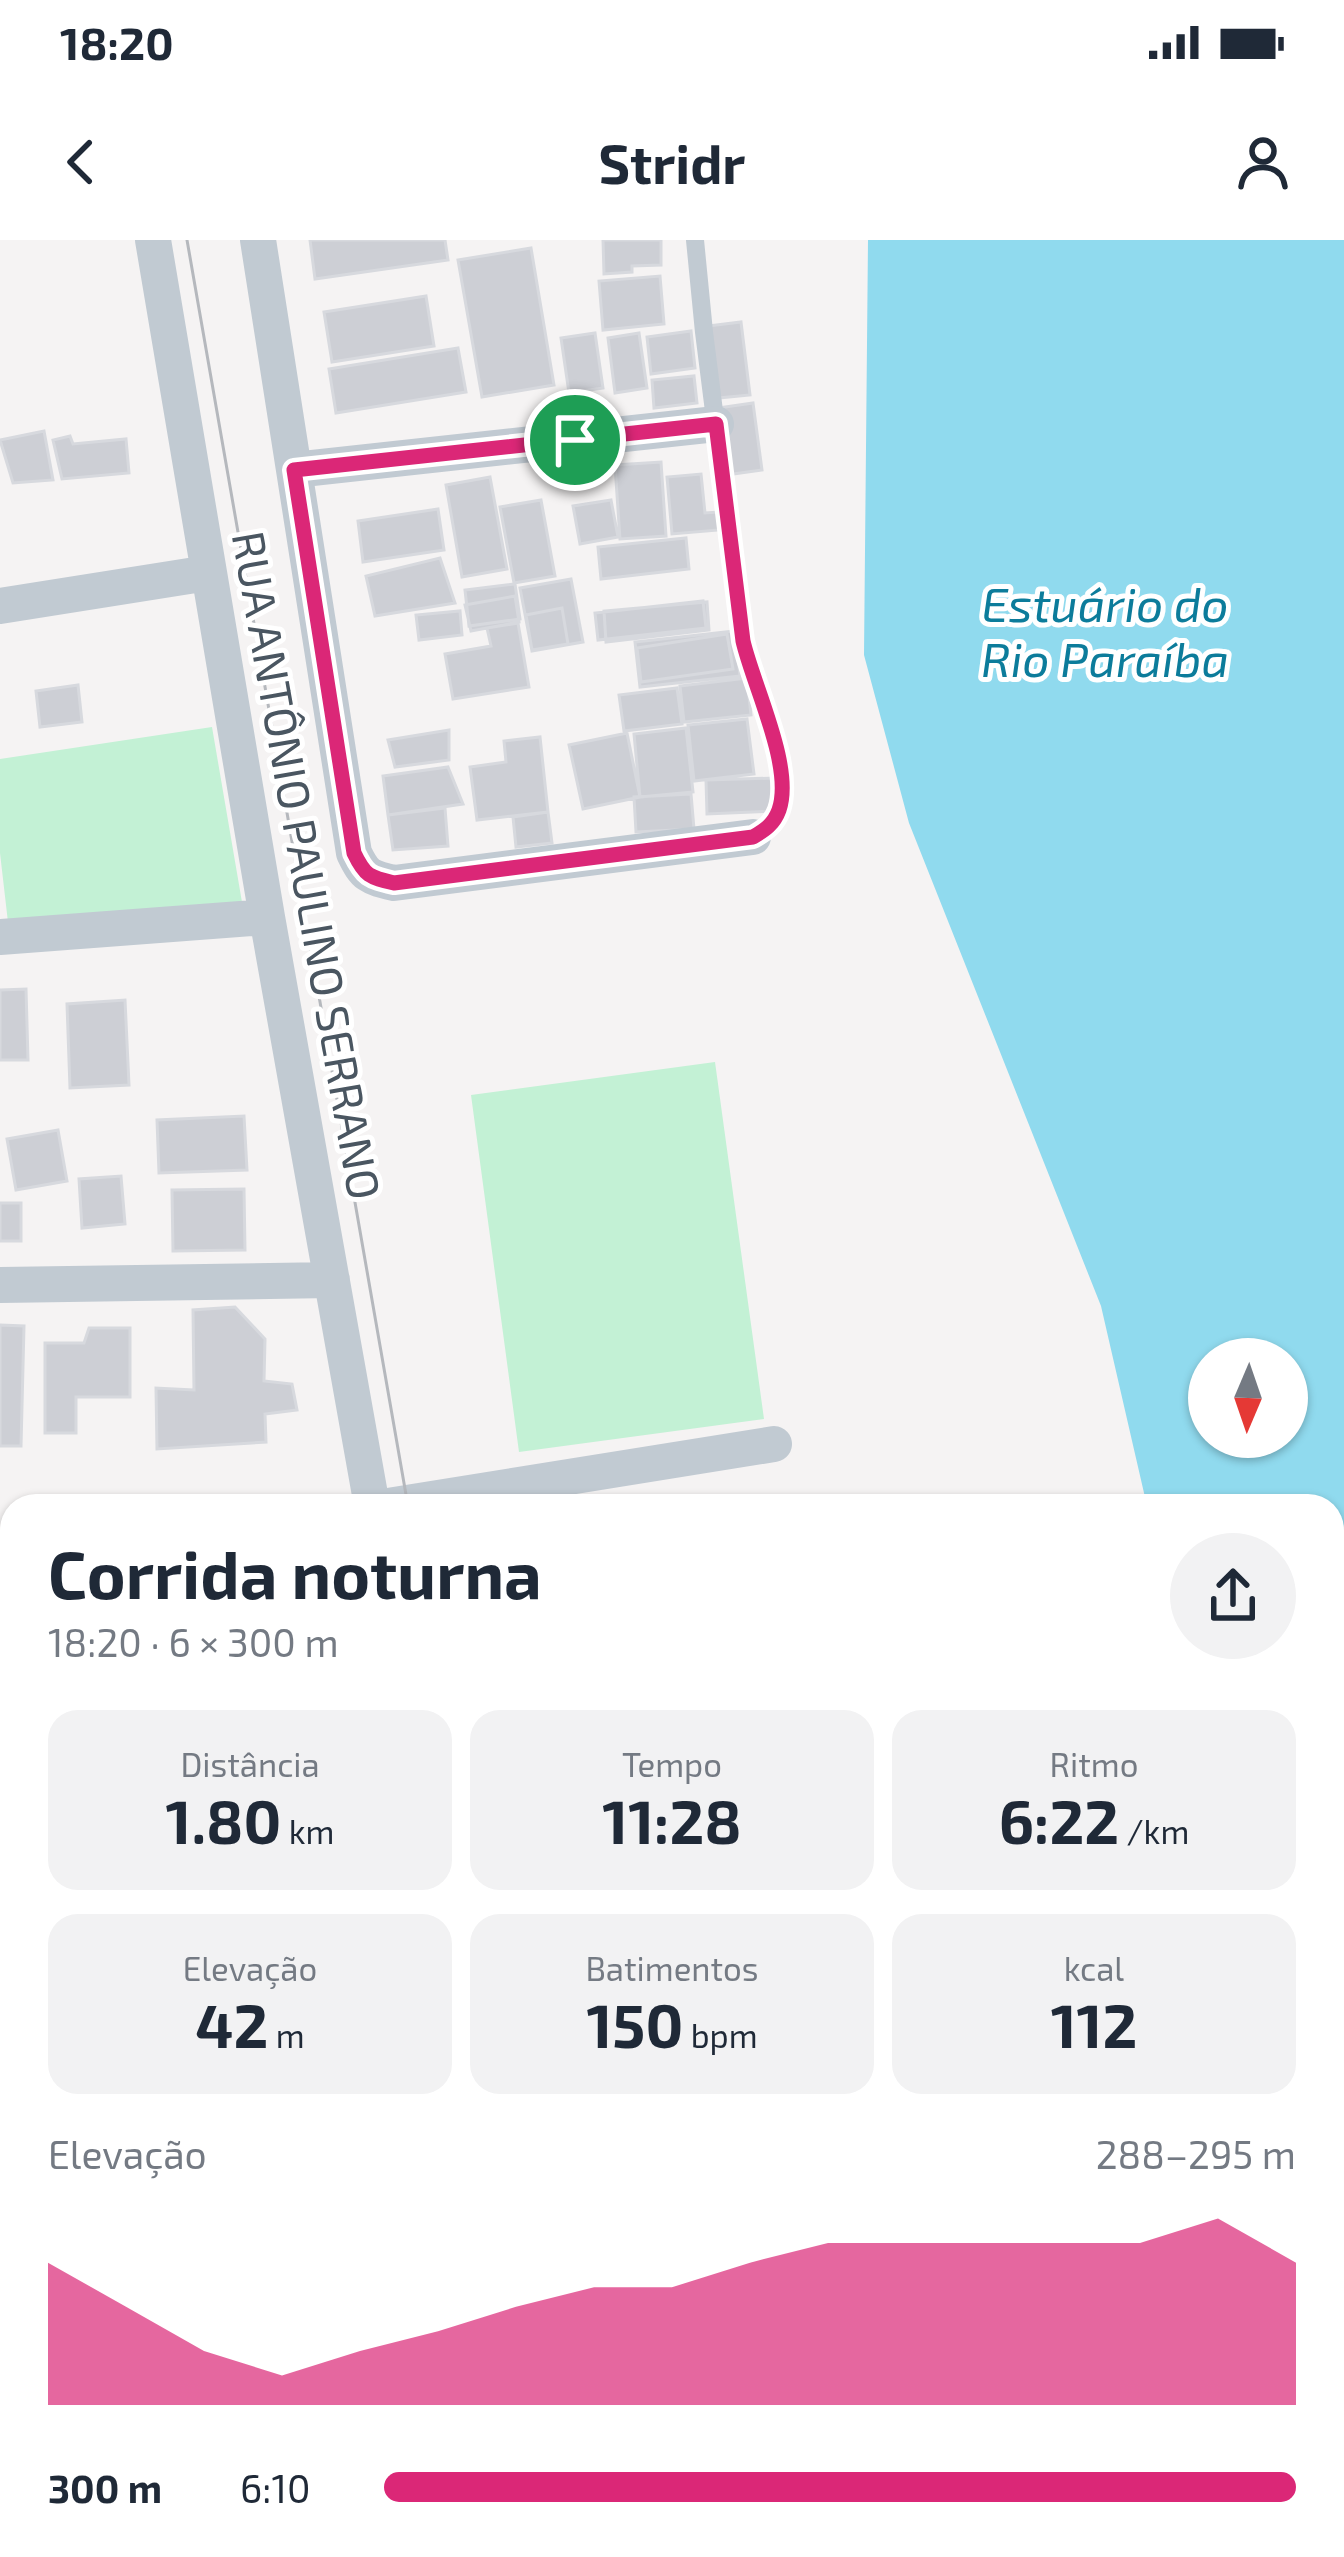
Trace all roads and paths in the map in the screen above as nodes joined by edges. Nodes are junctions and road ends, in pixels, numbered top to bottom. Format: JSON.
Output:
{"nodes":[{"id":1,"x":153,"y":240,"type":"edge"},
{"id":2,"x":258,"y":240,"type":"edge"},
{"id":3,"x":695,"y":240,"type":"edge"},
{"id":4,"x":716,"y":424,"type":"junction"},
{"id":5,"x":294,"y":470,"type":"junction"},
{"id":6,"x":208,"y":573,"type":"junction"},
{"id":7,"x":0,"y":606,"type":"edge"},
{"id":8,"x":753,"y":837,"type":"joint"},
{"id":9,"x":266,"y":917,"type":"junction"},
{"id":10,"x":0,"y":937,"type":"edge"},
{"id":11,"x":332,"y":1280,"type":"junction"},
{"id":12,"x":0,"y":1286,"type":"edge"},
{"id":13,"x":774,"y":1444,"type":"dead end"},
{"id":14,"x":370,"y":1494,"type":"edge"},
{"id":15,"x":463,"y":1494,"type":"edge"}],
"edges":[{"from":1,"to":6,"type":"street","name":"RUA ANTÔNIO PAULINO SERRANO"},
{"from":2,"to":5,"type":"street","name":"RUA ANTÔNIO PAULINO SERRANO"},
{"from":3,"to":4,"type":"lane"},
{"from":4,"to":5,"type":"street"},
{"from":4,"to":8,"type":"lane"},
{"from":5,"to":8,"type":"street","name":"RUA ANTÔNIO PAULINO SERRANO"},
{"from":6,"to":7,"type":"street"},
{"from":6,"to":9,"type":"street","name":"RUA ANTÔNIO PAULINO SERRANO"},
{"from":9,"to":10,"type":"street"},
{"from":9,"to":11,"type":"street","name":"RUA ANTÔNIO PAULINO SERRANO"},
{"from":11,"to":12,"type":"street"},
{"from":11,"to":14,"type":"street","name":"RUA ANTÔNIO PAULINO SERRANO"},
{"from":13,"to":15,"type":"street"}]}
